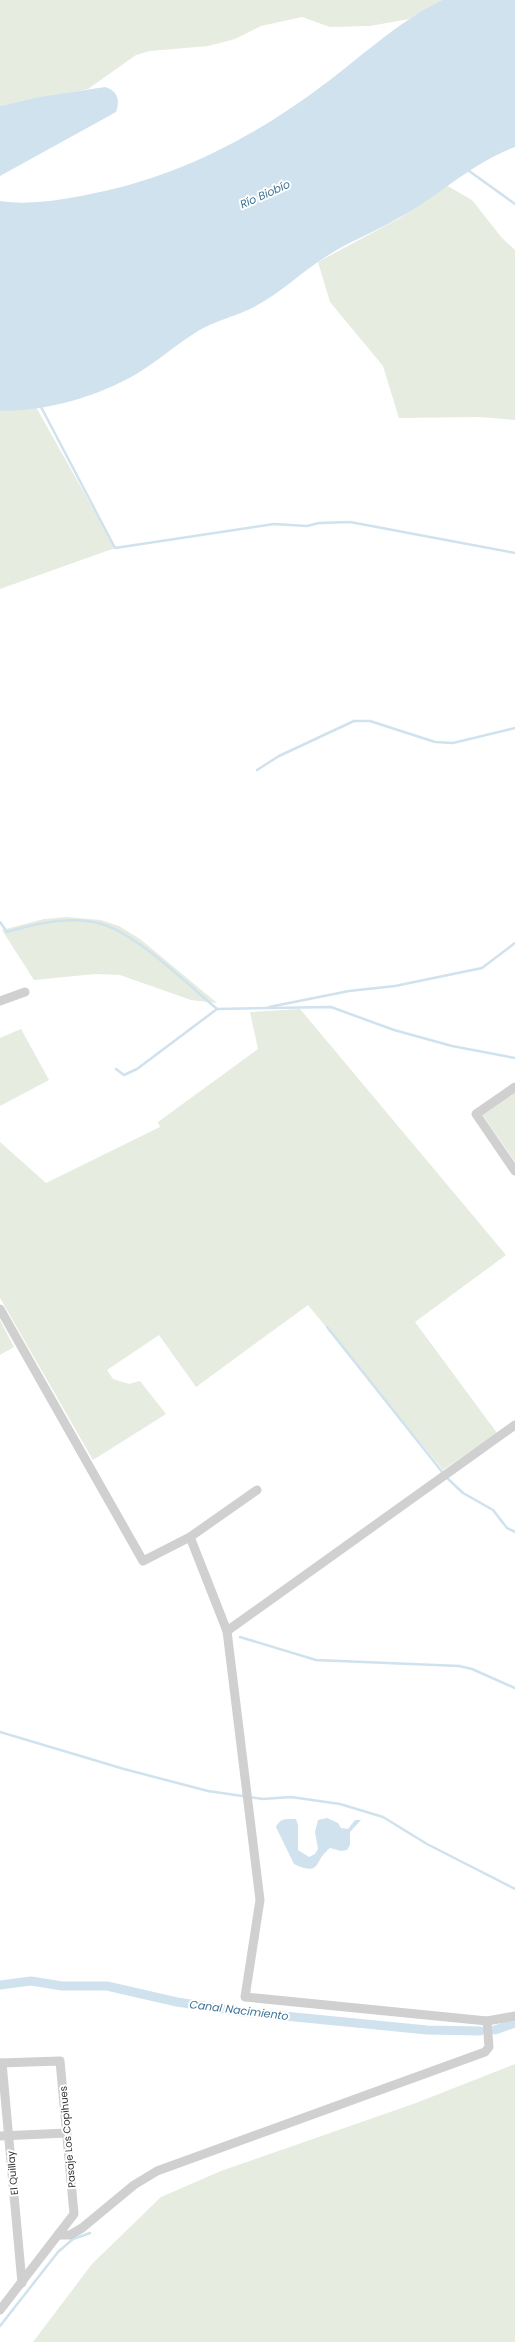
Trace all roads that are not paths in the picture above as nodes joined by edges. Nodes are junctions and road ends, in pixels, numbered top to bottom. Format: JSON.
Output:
{"nodes":[{"id":1,"x":24,"y":992,"type":"dead end"},
{"id":2,"x":0,"y":1001,"type":"edge"},
{"id":3,"x":515,"y":1087,"type":"edge"},
{"id":4,"x":515,"y":1171,"type":"edge"},
{"id":5,"x":0,"y":1309,"type":"edge"},
{"id":6,"x":515,"y":1425,"type":"edge"},
{"id":7,"x":257,"y":1490,"type":"dead end"},
{"id":8,"x":190,"y":1537,"type":"junction"},
{"id":9,"x":227,"y":1631,"type":"junction"},
{"id":10,"x":515,"y":2016,"type":"edge"},
{"id":11,"x":487,"y":2021,"type":"junction"},
{"id":12,"x":1,"y":2063,"type":"edge"},
{"id":13,"x":67,"y":2133,"type":"junction"},
{"id":14,"x":4,"y":2136,"type":"edge"},
{"id":15,"x":58,"y":2235,"type":"junction"},
{"id":16,"x":22,"y":2282,"type":"junction"},
{"id":17,"x":0,"y":2310,"type":"edge"}],
"edges":[{"from":1,"to":2,"type":"street"},
{"from":3,"to":4,"type":"street"},
{"from":5,"to":8,"type":"street"},
{"from":6,"to":9,"type":"street"},
{"from":7,"to":8,"type":"street"},
{"from":8,"to":9,"type":"street"},
{"from":9,"to":11,"type":"street"},
{"from":10,"to":11,"type":"street"},
{"from":11,"to":15,"type":"street"},
{"from":12,"to":13,"type":"street","name":"Pasaje Los Copihues"},
{"from":12,"to":14,"type":"street","name":"El Quillay"},
{"from":13,"to":14,"type":"street"},
{"from":13,"to":15,"type":"street","name":"Pasaje Los Copihues"},
{"from":14,"to":16,"type":"street","name":"El Quillay"},
{"from":15,"to":16,"type":"street"},
{"from":16,"to":17,"type":"street"}]}
